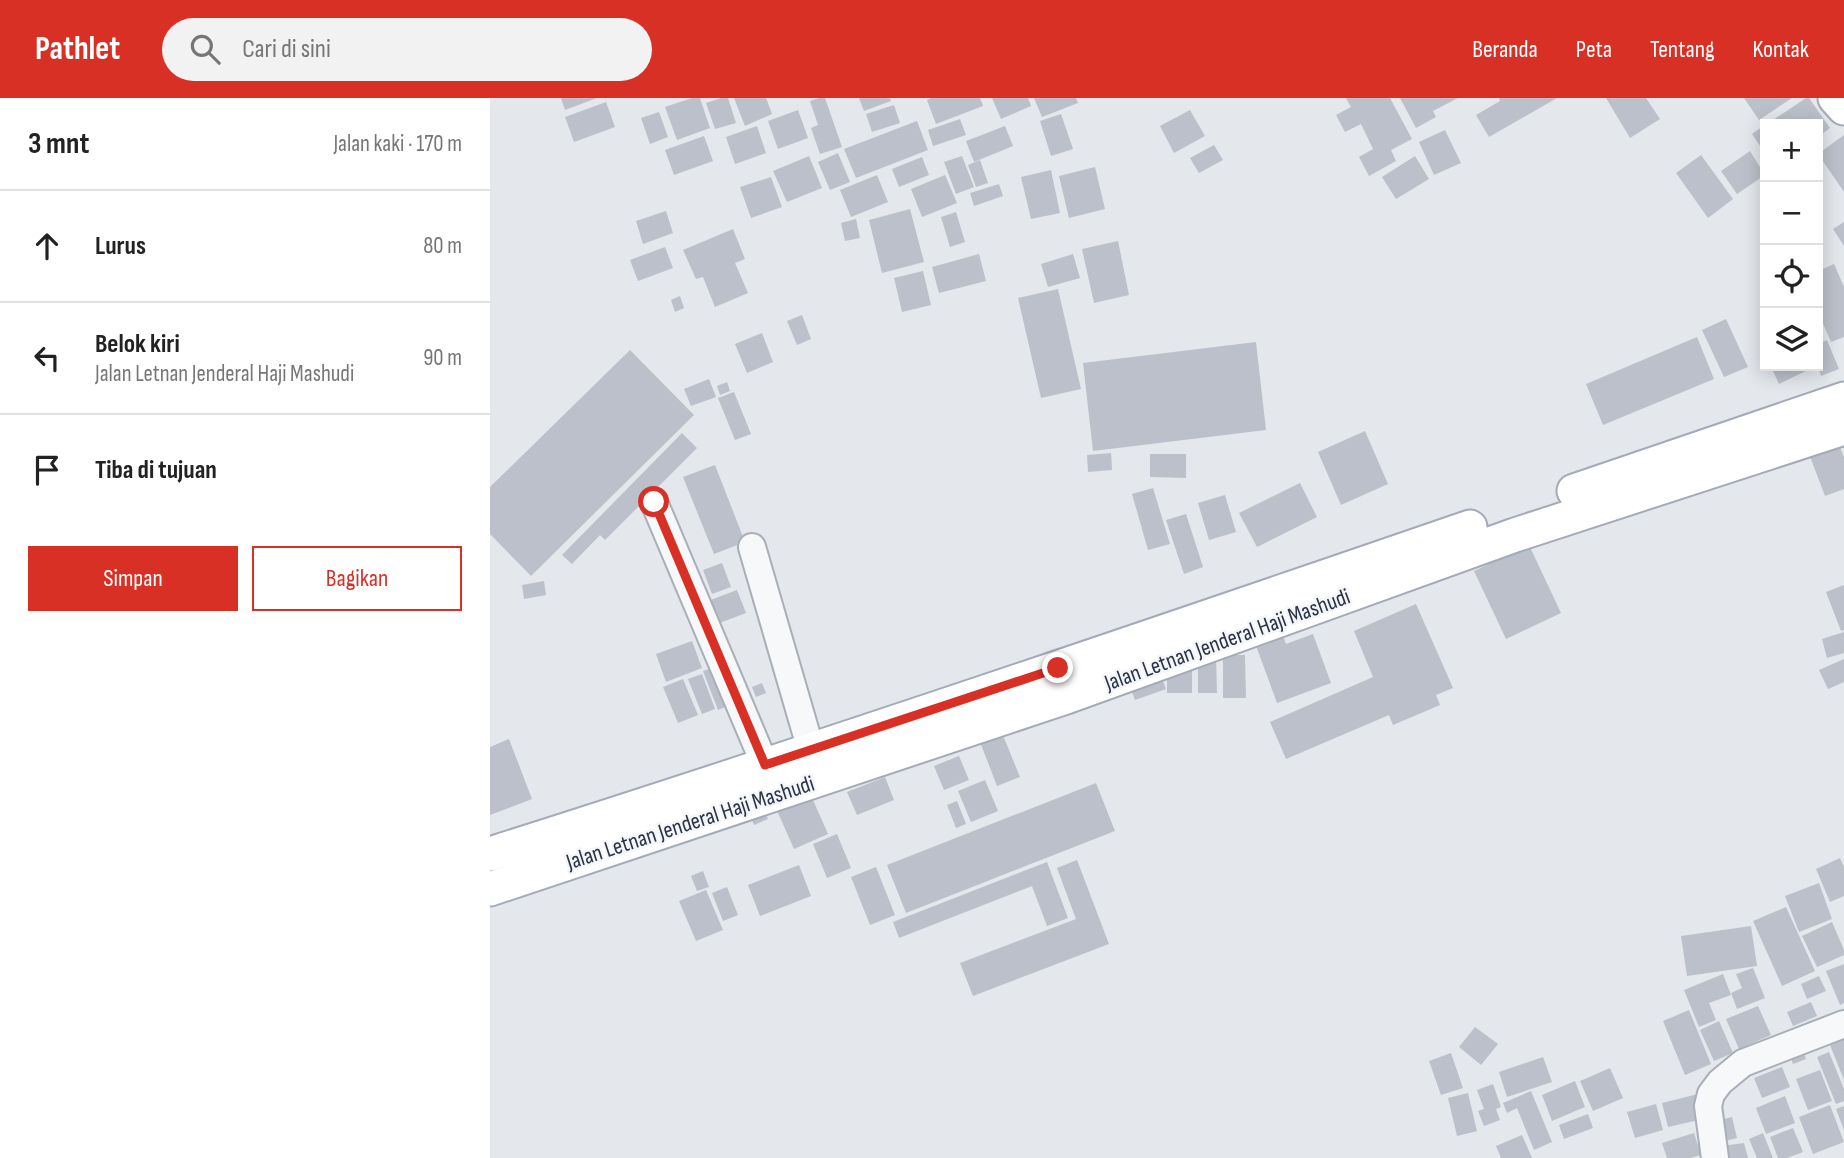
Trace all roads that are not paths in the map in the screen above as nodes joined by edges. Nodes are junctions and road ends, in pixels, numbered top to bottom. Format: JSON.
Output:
{"nodes":[{"id":1,"x":1835,"y":98,"type":"edge"},
{"id":2,"x":1844,"y":108,"type":"edge"},
{"id":3,"x":1844,"y":399,"type":"edge"},
{"id":4,"x":1844,"y":428,"type":"edge"},
{"id":5,"x":654,"y":502,"type":"dead end"},
{"id":6,"x":752,"y":547,"type":"dead end"},
{"id":7,"x":1062,"y":683,"type":"junction"},
{"id":8,"x":811,"y":750,"type":"junction"},
{"id":9,"x":765,"y":765,"type":"junction"},
{"id":10,"x":731,"y":793,"type":"junction"},
{"id":11,"x":490,"y":854,"type":"edge"},
{"id":12,"x":490,"y":889,"type":"edge"},
{"id":13,"x":1844,"y":1024,"type":"edge"},
{"id":14,"x":1715,"y":1158,"type":"edge"}],
"edges":[{"from":1,"to":2,"type":"main road"},
{"from":3,"to":7,"type":"main road","name":"Jalan Letnan Jenderal Haji Mashudi"},
{"from":4,"to":7,"type":"main road","name":"Jalan Letnan Jenderal Haji Mashudi"},
{"from":5,"to":9,"type":"street"},
{"from":6,"to":8,"type":"street"},
{"from":7,"to":8,"type":"main road","name":"Jalan Letnan Jenderal Haji Mashudi"},
{"from":7,"to":10,"type":"main road","name":"Jalan Letnan Jenderal Haji Mashudi"},
{"from":8,"to":9,"type":"main road","name":"Jalan Letnan Jenderal Haji Mashudi"},
{"from":9,"to":10,"type":"main road","name":"Jalan Letnan Jenderal Haji Mashudi"},
{"from":10,"to":11,"type":"main road","name":"Jalan Letnan Jenderal Haji Mashudi"},
{"from":10,"to":12,"type":"main road","name":"Jalan Letnan Jenderal Haji Mashudi"},
{"from":13,"to":14,"type":"street"}]}
